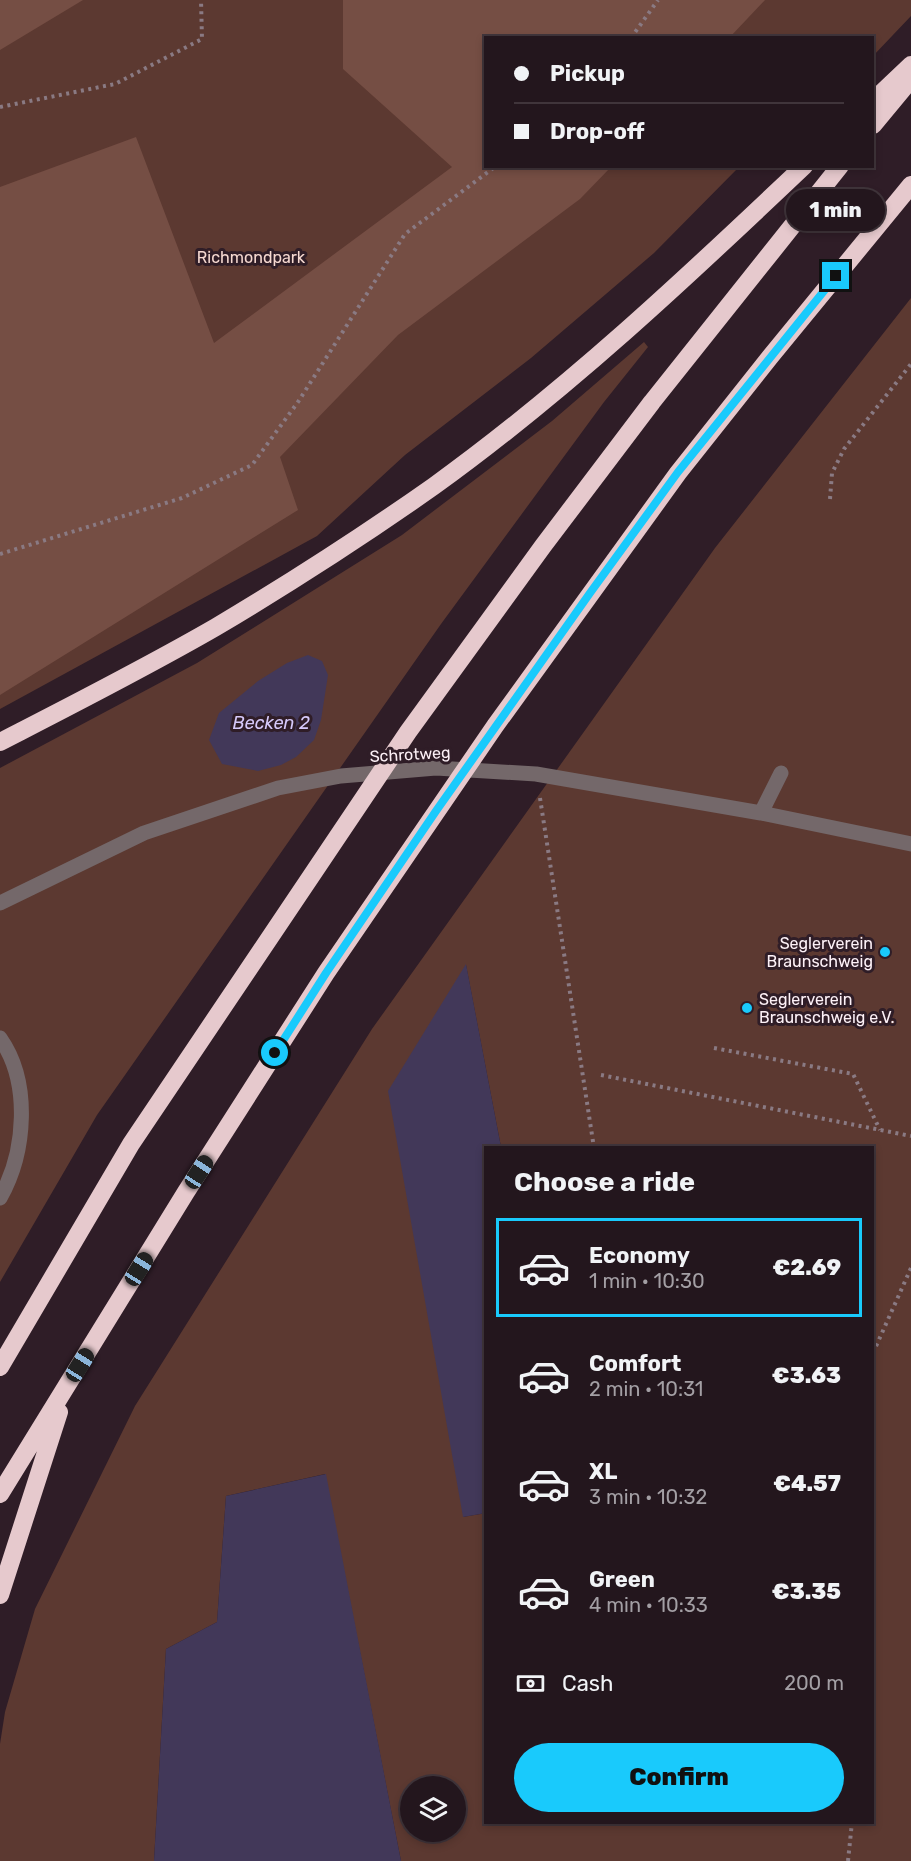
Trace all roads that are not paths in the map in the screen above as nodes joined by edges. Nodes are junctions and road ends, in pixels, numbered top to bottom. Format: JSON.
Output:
{"nodes":[{"id":1,"x":911,"y":65,"type":"edge"},
{"id":2,"x":911,"y":79,"type":"edge"},
{"id":3,"x":874,"y":100,"type":"edge"},
{"id":4,"x":874,"y":125,"type":"edge"},
{"id":5,"x":802,"y":168,"type":"edge"},
{"id":6,"x":838,"y":168,"type":"edge"},
{"id":7,"x":911,"y":185,"type":"edge"},
{"id":8,"x":0,"y":742,"type":"edge"},
{"id":9,"x":781,"y":773,"type":"dead end"},
{"id":10,"x":761,"y":813,"type":"junction"},
{"id":11,"x":911,"y":844,"type":"edge"},
{"id":12,"x":0,"y":903,"type":"edge"},
{"id":13,"x":0,"y":1038,"type":"edge"},
{"id":14,"x":0,"y":1198,"type":"edge"},
{"id":15,"x":0,"y":1367,"type":"edge"},
{"id":16,"x":68,"y":1384,"type":"junction"},
{"id":17,"x":0,"y":1494,"type":"edge"},
{"id":18,"x":0,"y":1595,"type":"edge"}],
"edges":[{"from":1,"to":3,"type":"highway"},
{"from":2,"to":4,"type":"highway"},
{"from":5,"to":8,"type":"highway"},
{"from":6,"to":15,"type":"highway"},
{"from":7,"to":16,"type":"highway"},
{"from":9,"to":10,"type":"street"},
{"from":10,"to":11,"type":"street","name":"Schrotweg"},
{"from":10,"to":12,"type":"street","name":"Schrotweg"},
{"from":13,"to":14,"type":"street"},
{"from":16,"to":17,"type":"highway"},
{"from":16,"to":18,"type":"highway"}]}
